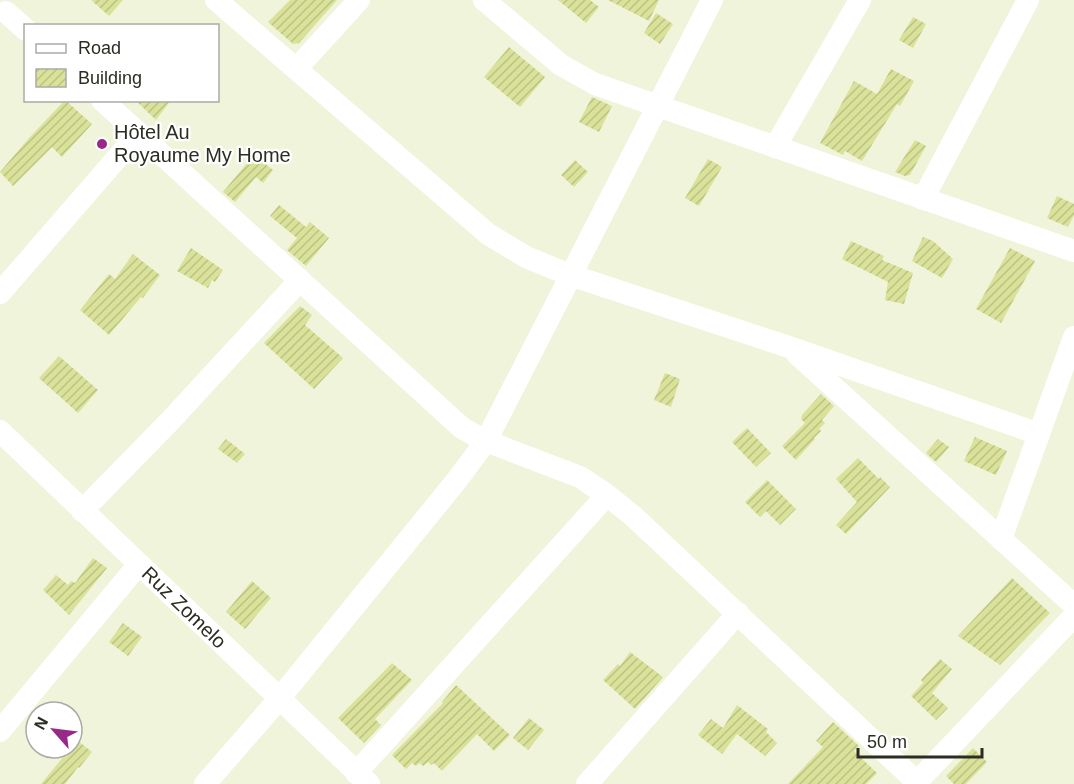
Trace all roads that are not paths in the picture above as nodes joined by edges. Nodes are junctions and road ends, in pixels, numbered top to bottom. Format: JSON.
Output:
{"nodes":[{"id":1,"x":216,"y":0,"type":"edge"},
{"id":2,"x":359,"y":0,"type":"edge"},
{"id":3,"x":484,"y":0,"type":"edge"},
{"id":4,"x":712,"y":0,"type":"edge"},
{"id":5,"x":860,"y":0,"type":"edge"},
{"id":6,"x":1028,"y":0,"type":"edge"},
{"id":7,"x":8,"y":10,"type":"edge"},
{"id":8,"x":24,"y":28,"type":"edge"},
{"id":9,"x":296,"y":69,"type":"junction"},
{"id":10,"x":104,"y":102,"type":"edge"},
{"id":11,"x":659,"y":106,"type":"junction"},
{"id":12,"x":138,"y":134,"type":"junction"},
{"id":13,"x":775,"y":147,"type":"junction"},
{"id":14,"x":923,"y":199,"type":"junction"},
{"id":15,"x":1074,"y":251,"type":"edge"},
{"id":16,"x":570,"y":275,"type":"junction"},
{"id":17,"x":300,"y":280,"type":"junction"},
{"id":18,"x":0,"y":293,"type":"edge"},
{"id":19,"x":789,"y":347,"type":"junction"},
{"id":20,"x":1072,"y":347,"type":"edge"},
{"id":21,"x":0,"y":431,"type":"edge"},
{"id":22,"x":1039,"y":434,"type":"junction"},
{"id":23,"x":486,"y":441,"type":"junction"},
{"id":24,"x":607,"y":495,"type":"junction"},
{"id":25,"x":82,"y":511,"type":"junction"},
{"id":26,"x":1001,"y":539,"type":"junction"},
{"id":27,"x":139,"y":564,"type":"junction"},
{"id":28,"x":1074,"y":605,"type":"edge"},
{"id":29,"x":738,"y":613,"type":"junction"},
{"id":30,"x":1074,"y":616,"type":"edge"},
{"id":31,"x":279,"y":699,"type":"junction"},
{"id":32,"x":1,"y":729,"type":"edge"},
{"id":33,"x":363,"y":778,"type":"edge"},
{"id":34,"x":917,"y":783,"type":"edge"},
{"id":35,"x":205,"y":784,"type":"edge"},
{"id":36,"x":587,"y":784,"type":"edge"}],
"edges":[{"from":1,"to":9,"type":"street"},
{"from":2,"to":9,"type":"street"},
{"from":3,"to":11,"type":"street"},
{"from":4,"to":11,"type":"street"},
{"from":5,"to":13,"type":"street"},
{"from":6,"to":14,"type":"street"},
{"from":7,"to":8,"type":"street"},
{"from":9,"to":16,"type":"street"},
{"from":10,"to":12,"type":"street"},
{"from":11,"to":13,"type":"street"},
{"from":11,"to":16,"type":"street"},
{"from":12,"to":17,"type":"street"},
{"from":12,"to":18,"type":"street"},
{"from":13,"to":14,"type":"street"},
{"from":14,"to":15,"type":"street"},
{"from":16,"to":19,"type":"street"},
{"from":16,"to":23,"type":"street"},
{"from":17,"to":23,"type":"street"},
{"from":17,"to":25,"type":"street"},
{"from":19,"to":22,"type":"street"},
{"from":19,"to":26,"type":"street"},
{"from":20,"to":22,"type":"street"},
{"from":21,"to":25,"type":"street","name":"Ruz Zomelo"},
{"from":22,"to":26,"type":"street"},
{"from":23,"to":24,"type":"street"},
{"from":23,"to":31,"type":"street"},
{"from":24,"to":29,"type":"street"},
{"from":24,"to":33,"type":"street"},
{"from":25,"to":27,"type":"street","name":"Ruz Zomelo"},
{"from":26,"to":28,"type":"street"},
{"from":27,"to":31,"type":"street","name":"Ruz Zomelo"},
{"from":27,"to":32,"type":"street"},
{"from":29,"to":34,"type":"street"},
{"from":29,"to":36,"type":"street"},
{"from":30,"to":34,"type":"street"},
{"from":31,"to":33,"type":"street","name":"Ruz Zomelo"},
{"from":31,"to":35,"type":"street"}]}
